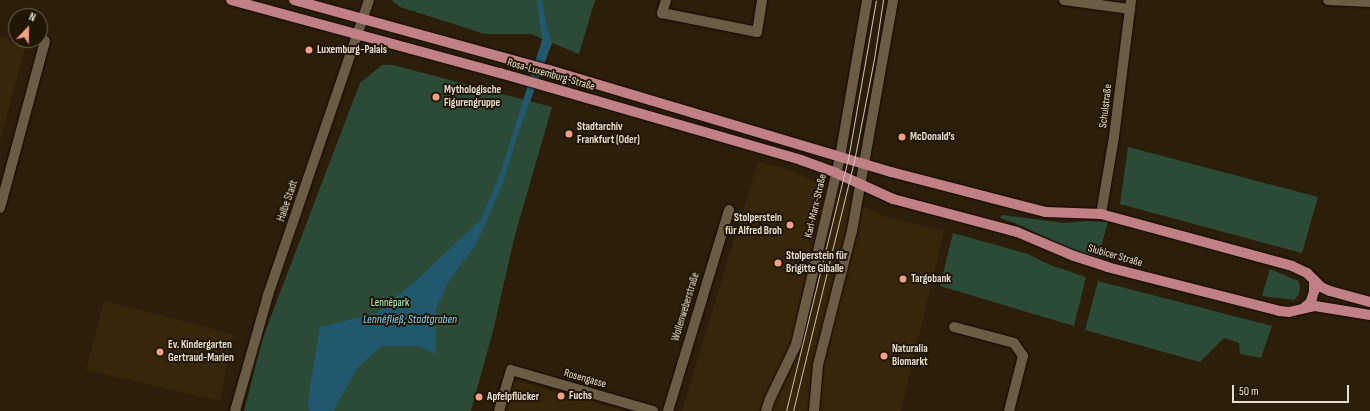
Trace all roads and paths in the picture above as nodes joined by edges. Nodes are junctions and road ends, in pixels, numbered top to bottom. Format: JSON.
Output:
{"nodes":[{"id":1,"x":231,"y":0,"type":"edge"},
{"id":2,"x":294,"y":0,"type":"edge"},
{"id":3,"x":369,"y":0,"type":"edge"},
{"id":4,"x":666,"y":0,"type":"edge"},
{"id":5,"x":762,"y":0,"type":"edge"},
{"id":6,"x":867,"y":0,"type":"edge"},
{"id":7,"x":893,"y":0,"type":"edge"},
{"id":8,"x":1064,"y":0,"type":"edge"},
{"id":9,"x":1330,"y":0,"type":"edge"},
{"id":10,"x":1370,"y":2,"type":"edge"},
{"id":11,"x":1131,"y":4,"type":"edge"},
{"id":12,"x":363,"y":20,"type":"junction"},
{"id":13,"x":358,"y":34,"type":"junction"},
{"id":14,"x":43,"y":48,"type":"edge"},
{"id":15,"x":840,"y":157,"type":"junction"},
{"id":16,"x":864,"y":164,"type":"junction"},
{"id":17,"x":836,"y":173,"type":"junction"},
{"id":18,"x":860,"y":184,"type":"junction"},
{"id":19,"x":0,"y":208,"type":"edge"},
{"id":20,"x":728,"y":210,"type":"dead end"},
{"id":21,"x":1101,"y":214,"type":"junction"},
{"id":22,"x":1314,"y":280,"type":"junction"},
{"id":23,"x":1370,"y":302,"type":"edge"},
{"id":24,"x":1305,"y":307,"type":"junction"},
{"id":25,"x":1370,"y":315,"type":"edge"},
{"id":26,"x":954,"y":327,"type":"dead end"},
{"id":27,"x":235,"y":411,"type":"edge"},
{"id":28,"x":498,"y":411,"type":"edge"},
{"id":29,"x":653,"y":411,"type":"edge"},
{"id":30,"x":668,"y":411,"type":"edge"},
{"id":31,"x":766,"y":411,"type":"edge"},
{"id":32,"x":814,"y":411,"type":"edge"},
{"id":33,"x":1009,"y":411,"type":"edge"}],
"edges":[{"from":1,"to":13,"type":"main road","name":"Rosa-Luxemburg-Straße"},
{"from":2,"to":12,"type":"main road","name":"Rosa-Luxemburg-Straße"},
{"from":3,"to":12,"type":"street","name":"Halbe Stadt"},
{"from":4,"to":5,"type":"street"},
{"from":6,"to":15,"type":"street","name":"Karl-Marx-Straße"},
{"from":7,"to":16,"type":"street"},
{"from":8,"to":11,"type":"street"},
{"from":9,"to":10,"type":"street"},
{"from":11,"to":21,"type":"street","name":"Schulstraße"},
{"from":12,"to":13,"type":"street","name":"Halbe Stadt"},
{"from":12,"to":15,"type":"main road","name":"Rosa-Luxemburg-Straße"},
{"from":13,"to":17,"type":"main road","name":"Rosa-Luxemburg-Straße"},
{"from":13,"to":27,"type":"street","name":"Halbe Stadt"},
{"from":14,"to":19,"type":"street"},
{"from":15,"to":16,"type":"main road","name":"Rosa-Luxemburg-Straße"},
{"from":15,"to":17,"type":"street","name":"Karl-Marx-Straße"},
{"from":16,"to":18,"type":"street"},
{"from":16,"to":21,"type":"main road"},
{"from":17,"to":18,"type":"main road","name":"Rosa-Luxemburg-Straße"},
{"from":17,"to":31,"type":"street","name":"Karl-Marx-Straße"},
{"from":18,"to":24,"type":"main road","name":"Slubicer Straße"},
{"from":18,"to":32,"type":"street"},
{"from":20,"to":30,"type":"street","name":"Wollenweberstraße"},
{"from":21,"to":22,"type":"main road"},
{"from":22,"to":23,"type":"main road"},
{"from":22,"to":24,"type":"main road"},
{"from":24,"to":25,"type":"main road","name":"Slubicer Straße"},
{"from":26,"to":33,"type":"street"},
{"from":28,"to":29,"type":"street","name":"Rosengasse"}]}
